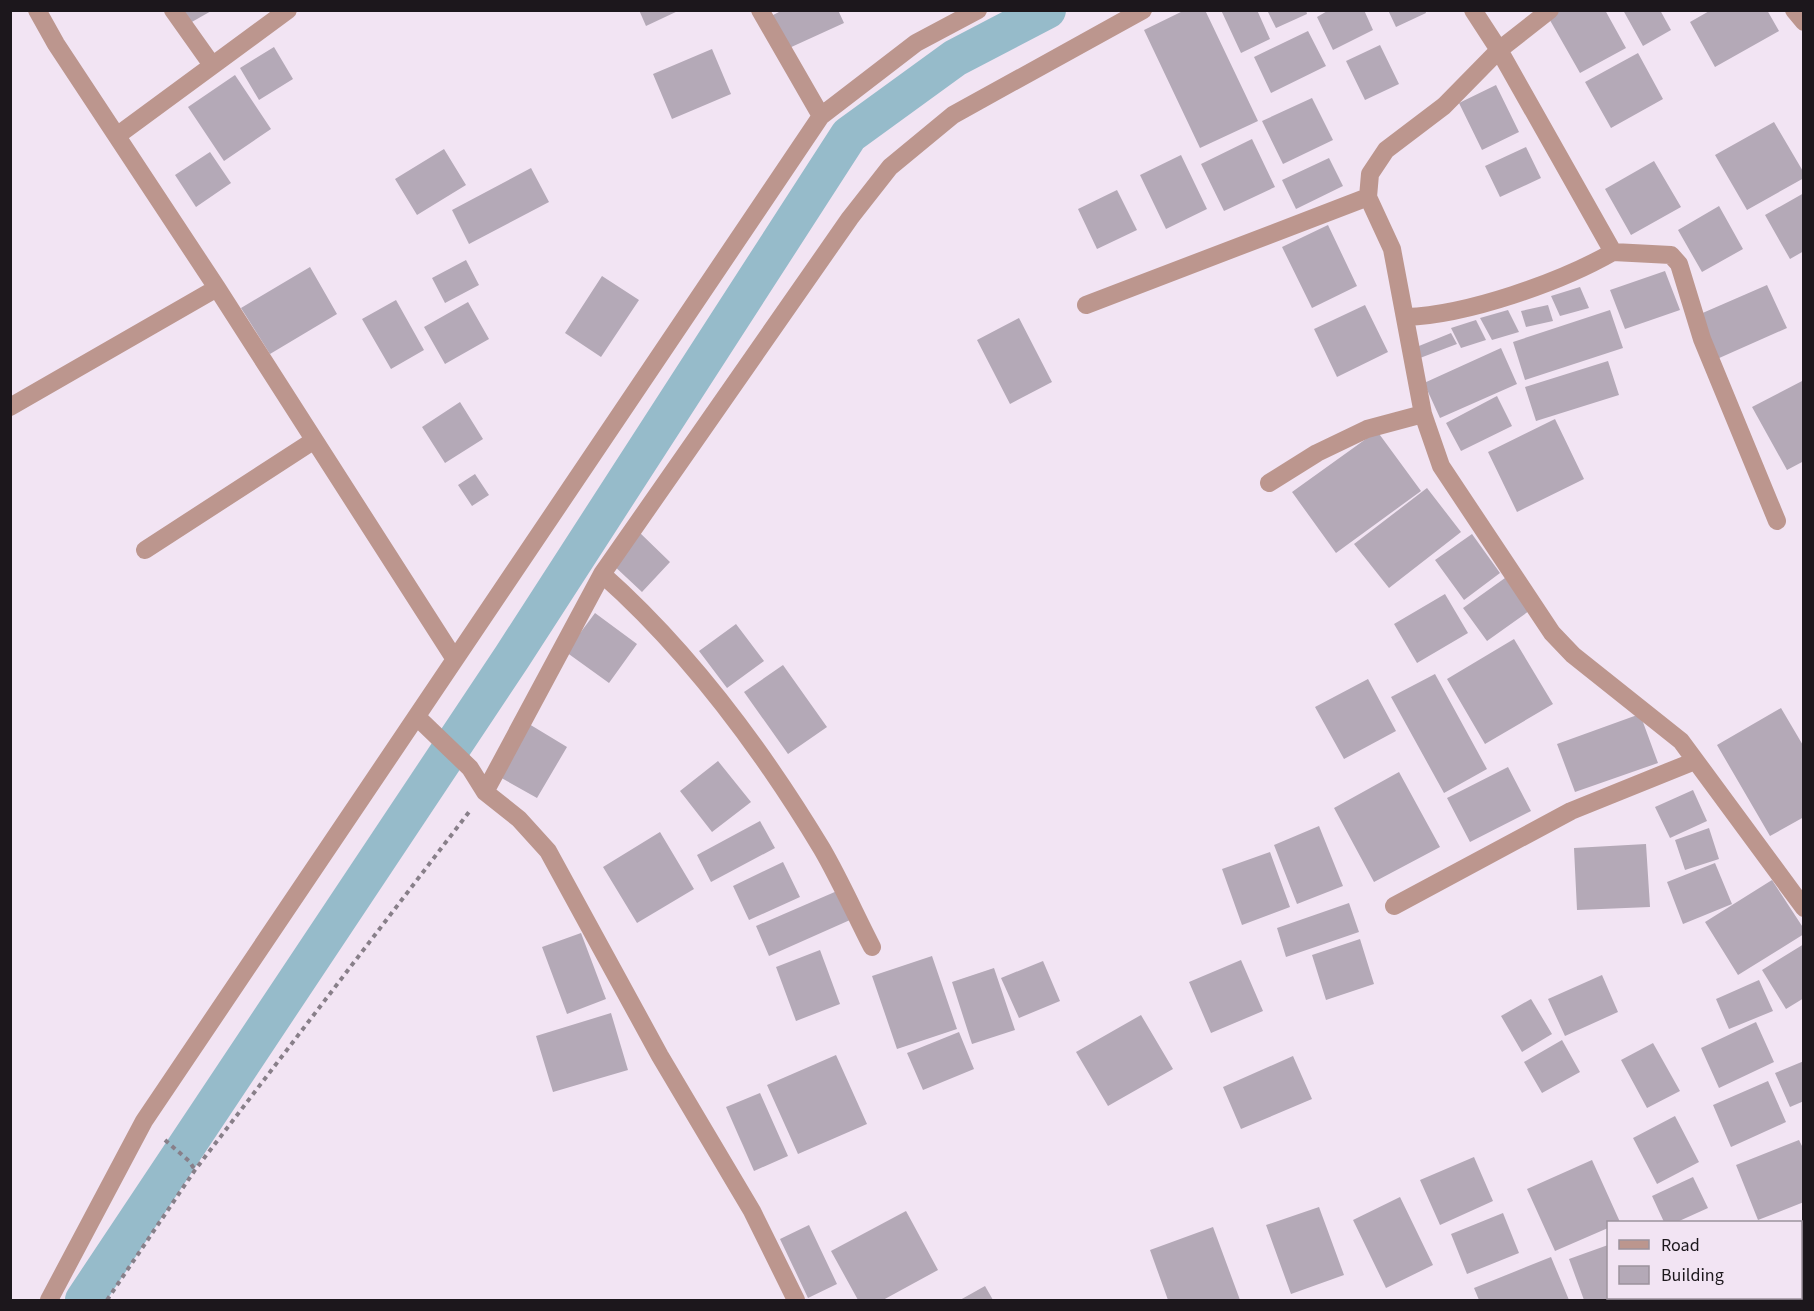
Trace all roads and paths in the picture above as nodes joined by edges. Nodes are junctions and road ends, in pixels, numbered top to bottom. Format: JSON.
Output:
{"nodes":[{"id":1,"x":37,"y":10,"type":"edge"},
{"id":2,"x":173,"y":10,"type":"edge"},
{"id":3,"x":288,"y":10,"type":"edge"},
{"id":4,"x":760,"y":10,"type":"edge"},
{"id":5,"x":978,"y":10,"type":"edge"},
{"id":6,"x":1143,"y":10,"type":"edge"},
{"id":7,"x":1473,"y":10,"type":"edge"},
{"id":8,"x":1550,"y":10,"type":"edge"},
{"id":9,"x":1794,"y":10,"type":"edge"},
{"id":10,"x":1803,"y":22,"type":"edge"},
{"id":11,"x":1499,"y":50,"type":"junction"},
{"id":12,"x":212,"y":66,"type":"junction"},
{"id":13,"x":821,"y":116,"type":"junction"},
{"id":14,"x":118,"y":135,"type":"junction"},
{"id":15,"x":1368,"y":197,"type":"junction"},
{"id":16,"x":1613,"y":252,"type":"junction"},
{"id":17,"x":217,"y":288,"type":"junction"},
{"id":18,"x":1086,"y":305,"type":"dead end"},
{"id":19,"x":1406,"y":317,"type":"junction"},
{"id":20,"x":10,"y":407,"type":"edge"},
{"id":21,"x":1423,"y":414,"type":"junction"},
{"id":22,"x":313,"y":441,"type":"junction"},
{"id":23,"x":1269,"y":483,"type":"dead end"},
{"id":24,"x":1777,"y":520,"type":"dead end"},
{"id":25,"x":145,"y":550,"type":"dead end"},
{"id":26,"x":602,"y":574,"type":"junction"},
{"id":27,"x":454,"y":658,"type":"junction"},
{"id":28,"x":417,"y":717,"type":"junction"},
{"id":29,"x":1695,"y":761,"type":"junction"},
{"id":30,"x":485,"y":792,"type":"junction"},
{"id":31,"x":1394,"y":906,"type":"dead end"},
{"id":32,"x":1803,"y":908,"type":"edge"},
{"id":33,"x":872,"y":947,"type":"dead end"},
{"id":34,"x":164,"y":1139,"type":"dead end"},
{"id":35,"x":195,"y":1170,"type":"junction"},
{"id":36,"x":49,"y":1300,"type":"edge"},
{"id":37,"x":107,"y":1300,"type":"edge"},
{"id":38,"x":796,"y":1300,"type":"edge"}],
"edges":[{"from":1,"to":14,"type":"street"},
{"from":2,"to":12,"type":"street"},
{"from":3,"to":12,"type":"street"},
{"from":4,"to":13,"type":"street"},
{"from":5,"to":13,"type":"street"},
{"from":6,"to":26,"type":"street"},
{"from":7,"to":11,"type":"street"},
{"from":8,"to":11,"type":"street"},
{"from":9,"to":10,"type":"street"},
{"from":11,"to":15,"type":"street"},
{"from":11,"to":16,"type":"street"},
{"from":12,"to":14,"type":"street"},
{"from":13,"to":27,"type":"street"},
{"from":14,"to":17,"type":"street"},
{"from":15,"to":18,"type":"street"},
{"from":15,"to":19,"type":"street"},
{"from":16,"to":19,"type":"street"},
{"from":16,"to":24,"type":"street"},
{"from":17,"to":20,"type":"street"},
{"from":17,"to":22,"type":"street"},
{"from":19,"to":21,"type":"street"},
{"from":21,"to":23,"type":"street"},
{"from":21,"to":29,"type":"street"},
{"from":22,"to":25,"type":"street"},
{"from":22,"to":27,"type":"street"},
{"from":26,"to":30,"type":"street"},
{"from":26,"to":33,"type":"street"},
{"from":27,"to":28,"type":"street"},
{"from":28,"to":30,"type":"street"},
{"from":28,"to":36,"type":"street"},
{"from":29,"to":31,"type":"street"},
{"from":29,"to":32,"type":"street"},
{"from":30,"to":35,"type":"path"},
{"from":30,"to":38,"type":"street"},
{"from":34,"to":35,"type":"path"},
{"from":35,"to":37,"type":"path"}]}
